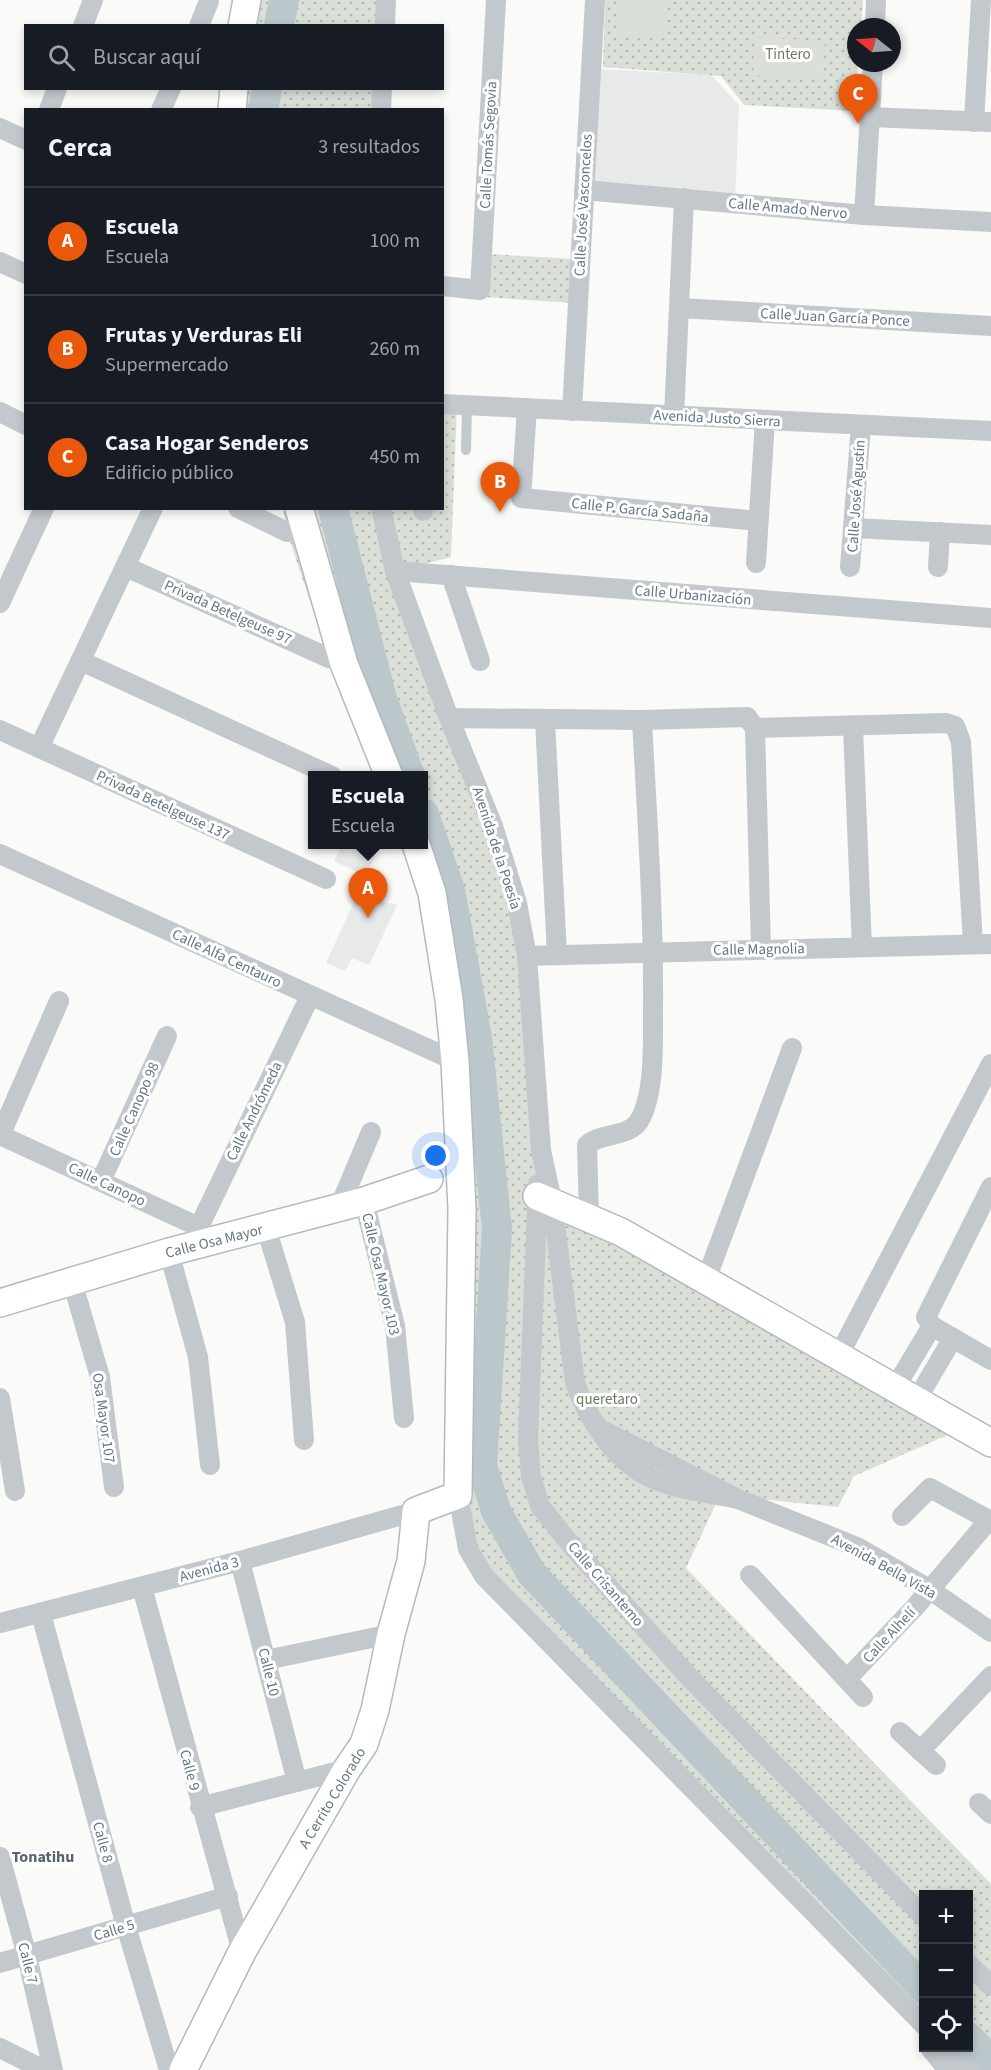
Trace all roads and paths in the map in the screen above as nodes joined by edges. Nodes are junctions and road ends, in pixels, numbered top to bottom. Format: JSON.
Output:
{"nodes":[{"id":1,"x":93,"y":0,"type":"edge"},
{"id":2,"x":209,"y":0,"type":"edge"},
{"id":3,"x":248,"y":0,"type":"edge"},
{"id":4,"x":386,"y":0,"type":"edge"},
{"id":5,"x":496,"y":0,"type":"edge"},
{"id":6,"x":595,"y":0,"type":"edge"},
{"id":7,"x":876,"y":0,"type":"edge"},
{"id":8,"x":981,"y":0,"type":"edge"},
{"id":9,"x":875,"y":18,"type":"edge"},
{"id":10,"x":83,"y":24,"type":"edge"},
{"id":11,"x":200,"y":24,"type":"edge"},
{"id":12,"x":242,"y":24,"type":"edge"},
{"id":13,"x":385,"y":24,"type":"edge"},
{"id":14,"x":872,"y":72,"type":"edge"},
{"id":15,"x":56,"y":90,"type":"edge"},
{"id":16,"x":170,"y":90,"type":"edge"},
{"id":17,"x":234,"y":90,"type":"edge"},
{"id":18,"x":382,"y":90,"type":"edge"},
{"id":19,"x":50,"y":108,"type":"edge"},
{"id":20,"x":162,"y":108,"type":"edge"},
{"id":21,"x":232,"y":108,"type":"edge"},
{"id":22,"x":381,"y":108,"type":"edge"},
{"id":23,"x":870,"y":117,"type":"junction"},
{"id":24,"x":983,"y":122,"type":"edge"},
{"id":25,"x":0,"y":128,"type":"edge"},
{"id":26,"x":24,"y":139,"type":"edge"},
{"id":27,"x":584,"y":190,"type":"junction"},
{"id":28,"x":684,"y":198,"type":"junction"},
{"id":29,"x":864,"y":215,"type":"junction"},
{"id":30,"x":991,"y":222,"type":"edge"},
{"id":31,"x":0,"y":262,"type":"edge"},
{"id":32,"x":24,"y":273,"type":"edge"},
{"id":33,"x":444,"y":286,"type":"edge"},
{"id":34,"x":680,"y":308,"type":"junction"},
{"id":35,"x":991,"y":326,"type":"edge"},
{"id":36,"x":444,"y":404,"type":"edge"},
{"id":37,"x":467,"y":405,"type":"junction"},
{"id":38,"x":527,"y":408,"type":"junction"},
{"id":39,"x":572,"y":411,"type":"junction"},
{"id":40,"x":0,"y":412,"type":"edge"},
{"id":41,"x":674,"y":416,"type":"junction"},
{"id":42,"x":765,"y":420,"type":"junction"},
{"id":43,"x":24,"y":423,"type":"edge"},
{"id":44,"x":861,"y":425,"type":"junction"},
{"id":45,"x":991,"y":431,"type":"edge"},
{"id":46,"x":466,"y":450,"type":"dead end"},
{"id":47,"x":43,"y":510,"type":"edge"},
{"id":48,"x":152,"y":510,"type":"edge"},
{"id":49,"x":247,"y":510,"type":"edge"},
{"id":50,"x":381,"y":510,"type":"edge"},
{"id":51,"x":293,"y":520,"type":"edge"},
{"id":52,"x":758,"y":521,"type":"junction"},
{"id":53,"x":854,"y":528,"type":"junction"},
{"id":54,"x":940,"y":532,"type":"junction"},
{"id":55,"x":991,"y":535,"type":"edge"},
{"id":56,"x":756,"y":563,"type":"dead end"},
{"id":57,"x":7,"y":566,"type":"edge"},
{"id":58,"x":126,"y":567,"type":"junction"},
{"id":59,"x":850,"y":567,"type":"dead end"},
{"id":60,"x":938,"y":567,"type":"dead end"},
{"id":61,"x":395,"y":571,"type":"junction"},
{"id":62,"x":451,"y":575,"type":"junction"},
{"id":63,"x":0,"y":603,"type":"edge"},
{"id":64,"x":991,"y":618,"type":"edge"},
{"id":65,"x":330,"y":658,"type":"dead end"},
{"id":66,"x":81,"y":661,"type":"junction"},
{"id":67,"x":480,"y":661,"type":"dead end"},
{"id":68,"x":449,"y":718,"type":"junction"},
{"id":69,"x":545,"y":720,"type":"junction"},
{"id":70,"x":642,"y":720,"type":"junction"},
{"id":71,"x":853,"y":728,"type":"junction"},
{"id":72,"x":755,"y":729,"type":"junction"},
{"id":73,"x":0,"y":730,"type":"edge"},
{"id":74,"x":39,"y":748,"type":"junction"},
{"id":75,"x":321,"y":771,"type":"edge"},
{"id":76,"x":387,"y":771,"type":"edge"},
{"id":77,"x":418,"y":849,"type":"edge"},
{"id":78,"x":0,"y":854,"type":"edge"},
{"id":79,"x":326,"y":879,"type":"dead end"},
{"id":80,"x":982,"y":944,"type":"edge"},
{"id":81,"x":862,"y":947,"type":"junction"},
{"id":82,"x":761,"y":949,"type":"junction"},
{"id":83,"x":653,"y":951,"type":"junction"},
{"id":84,"x":557,"y":955,"type":"junction"},
{"id":85,"x":527,"y":956,"type":"junction"},
{"id":86,"x":310,"y":996,"type":"junction"},
{"id":87,"x":58,"y":1001,"type":"dead end"},
{"id":88,"x":167,"y":1036,"type":"dead end"},
{"id":89,"x":792,"y":1048,"type":"dead end"},
{"id":90,"x":455,"y":1061,"type":"junction"},
{"id":91,"x":991,"y":1064,"type":"edge"},
{"id":92,"x":371,"y":1132,"type":"dead end"},
{"id":93,"x":0,"y":1136,"type":"edge"},
{"id":94,"x":429,"y":1179,"type":"dead end"},
{"id":95,"x":102,"y":1181,"type":"junction"},
{"id":96,"x":991,"y":1187,"type":"edge"},
{"id":97,"x":545,"y":1199,"type":"junction"},
{"id":98,"x":351,"y":1205,"type":"junction"},
{"id":99,"x":589,"y":1216,"type":"junction"},
{"id":100,"x":266,"y":1228,"type":"junction"},
{"id":101,"x":200,"y":1235,"type":"junction"},
{"id":102,"x":169,"y":1252,"type":"junction"},
{"id":103,"x":706,"y":1280,"type":"junction"},
{"id":104,"x":72,"y":1281,"type":"junction"},
{"id":105,"x":0,"y":1303,"type":"edge"},
{"id":106,"x":933,"y":1326,"type":"junction"},
{"id":107,"x":953,"y":1338,"type":"junction"},
{"id":108,"x":839,"y":1355,"type":"junction"},
{"id":109,"x":991,"y":1360,"type":"edge"},
{"id":110,"x":907,"y":1393,"type":"junction"},
{"id":111,"x":0,"y":1398,"type":"edge"},
{"id":112,"x":404,"y":1418,"type":"dead end"},
{"id":113,"x":304,"y":1440,"type":"dead end"},
{"id":114,"x":991,"y":1443,"type":"edge"},
{"id":115,"x":210,"y":1465,"type":"dead end"},
{"id":116,"x":114,"y":1487,"type":"dead end"},
{"id":117,"x":15,"y":1491,"type":"dead end"},
{"id":118,"x":458,"y":1496,"type":"junction"},
{"id":119,"x":416,"y":1511,"type":"junction"},
{"id":120,"x":902,"y":1516,"type":"dead end"},
{"id":121,"x":990,"y":1521,"type":"edge"},
{"id":122,"x":240,"y":1561,"type":"junction"},
{"id":123,"x":750,"y":1575,"type":"dead end"},
{"id":124,"x":142,"y":1587,"type":"junction"},
{"id":125,"x":929,"y":1589,"type":"junction"},
{"id":126,"x":41,"y":1614,"type":"junction"},
{"id":127,"x":0,"y":1623,"type":"edge"},
{"id":128,"x":991,"y":1632,"type":"edge"},
{"id":129,"x":391,"y":1634,"type":"junction"},
{"id":130,"x":266,"y":1660,"type":"junction"},
{"id":131,"x":991,"y":1676,"type":"edge"},
{"id":132,"x":847,"y":1679,"type":"junction"},
{"id":133,"x":863,"y":1697,"type":"dead end"},
{"id":134,"x":900,"y":1732,"type":"dead end"},
{"id":135,"x":920,"y":1751,"type":"junction"},
{"id":136,"x":936,"y":1765,"type":"dead end"},
{"id":137,"x":347,"y":1769,"type":"junction"},
{"id":138,"x":297,"y":1782,"type":"junction"},
{"id":139,"x":200,"y":1807,"type":"junction"},
{"id":140,"x":0,"y":1857,"type":"edge"},
{"id":141,"x":228,"y":1896,"type":"junction"},
{"id":142,"x":919,"y":1912,"type":"edge"},
{"id":143,"x":126,"y":1926,"type":"junction"},
{"id":144,"x":242,"y":1952,"type":"junction"},
{"id":145,"x":27,"y":1956,"type":"junction"},
{"id":146,"x":0,"y":1963,"type":"edge"},
{"id":147,"x":973,"y":1967,"type":"edge"},
{"id":148,"x":991,"y":1986,"type":"edge"},
{"id":149,"x":919,"y":2022,"type":"edge"},
{"id":150,"x":0,"y":2048,"type":"edge"},
{"id":151,"x":933,"y":2052,"type":"edge"},
{"id":152,"x":953,"y":2052,"type":"edge"},
{"id":153,"x":44,"y":2070,"type":"edge"},
{"id":154,"x":53,"y":2070,"type":"edge"},
{"id":155,"x":169,"y":2070,"type":"edge"},
{"id":156,"x":183,"y":2070,"type":"edge"},
{"id":157,"x":948,"y":2070,"type":"edge"},
{"id":158,"x":970,"y":2070,"type":"edge"}],
"edges":[{"from":1,"to":10,"type":"street"},
{"from":2,"to":11,"type":"street"},
{"from":3,"to":12,"type":"main road"},
{"from":4,"to":13,"type":"street"},
{"from":5,"to":33,"type":"street","name":"Calle Tomás Segovia"},
{"from":6,"to":27,"type":"street","name":"Calle José Vasconcelos"},
{"from":7,"to":9,"type":"street"},
{"from":8,"to":24,"type":"street"},
{"from":14,"to":23,"type":"street"},
{"from":15,"to":19,"type":"street"},
{"from":16,"to":20,"type":"street"},
{"from":17,"to":21,"type":"main road"},
{"from":18,"to":22,"type":"street"},
{"from":23,"to":24,"type":"street"},
{"from":23,"to":29,"type":"street"},
{"from":25,"to":26,"type":"street"},
{"from":27,"to":28,"type":"street","name":"Calle Amado Nervo"},
{"from":27,"to":39,"type":"street","name":"Calle José Vasconcelos"},
{"from":28,"to":29,"type":"street","name":"Calle Amado Nervo"},
{"from":28,"to":34,"type":"street"},
{"from":29,"to":30,"type":"street","name":"Calle Amado Nervo"},
{"from":31,"to":32,"type":"street"},
{"from":34,"to":35,"type":"street","name":"Calle Juan García Ponce"},
{"from":34,"to":41,"type":"street"},
{"from":36,"to":37,"type":"street","name":"Avenida Justo Sierra"},
{"from":37,"to":38,"type":"street","name":"Avenida Justo Sierra"},
{"from":37,"to":46,"type":"lane"},
{"from":38,"to":39,"type":"street","name":"Avenida Justo Sierra"},
{"from":38,"to":52,"type":"street","name":"Calle P. García Sadaña"},
{"from":39,"to":41,"type":"street","name":"Avenida Justo Sierra"},
{"from":40,"to":43,"type":"street"},
{"from":41,"to":42,"type":"street","name":"Avenida Justo Sierra"},
{"from":42,"to":44,"type":"street","name":"Avenida Justo Sierra"},
{"from":42,"to":52,"type":"street"},
{"from":44,"to":45,"type":"street","name":"Avenida Justo Sierra"},
{"from":44,"to":53,"type":"street","name":"Calle José Agustín"},
{"from":47,"to":57,"type":"street"},
{"from":48,"to":58,"type":"street"},
{"from":49,"to":51,"type":"street"},
{"from":50,"to":61,"type":"street","name":"Avenida de la Poesía"},
{"from":51,"to":76,"type":"main road"},
{"from":52,"to":56,"type":"street"},
{"from":53,"to":54,"type":"street"},
{"from":53,"to":59,"type":"street","name":"Calle José Agustín"},
{"from":54,"to":55,"type":"street"},
{"from":54,"to":60,"type":"street"},
{"from":57,"to":63,"type":"street"},
{"from":58,"to":65,"type":"street","name":"Privada Betelgeuse 97"},
{"from":58,"to":66,"type":"street"},
{"from":61,"to":62,"type":"street","name":"Calle Urbanización"},
{"from":61,"to":68,"type":"street","name":"Avenida de la Poesía"},
{"from":62,"to":64,"type":"street","name":"Calle Urbanización"},
{"from":62,"to":67,"type":"street"},
{"from":66,"to":74,"type":"street"},
{"from":66,"to":75,"type":"street"},
{"from":68,"to":69,"type":"street"},
{"from":68,"to":85,"type":"street","name":"Avenida de la Poesía"},
{"from":69,"to":70,"type":"street"},
{"from":69,"to":84,"type":"street"},
{"from":70,"to":72,"type":"street"},
{"from":70,"to":83,"type":"street"},
{"from":71,"to":72,"type":"street"},
{"from":71,"to":80,"type":"street"},
{"from":71,"to":81,"type":"street"},
{"from":72,"to":82,"type":"street"},
{"from":73,"to":74,"type":"street","name":"Privada Betelgeuse 137"},
{"from":74,"to":79,"type":"street","name":"Privada Betelgeuse 137"},
{"from":77,"to":90,"type":"main road"},
{"from":78,"to":86,"type":"street","name":"Calle Alfa Centauro"},
{"from":80,"to":81,"type":"street","name":"Calle Magnolia"},
{"from":81,"to":82,"type":"street","name":"Calle Magnolia"},
{"from":82,"to":83,"type":"street","name":"Calle Magnolia"},
{"from":83,"to":84,"type":"street","name":"Calle Magnolia"},
{"from":83,"to":99,"type":"street"},
{"from":84,"to":85,"type":"street","name":"Calle Magnolia"},
{"from":85,"to":97,"type":"street","name":"Avenida de la Poesía"},
{"from":86,"to":90,"type":"street","name":"Calle Alfa Centauro"},
{"from":86,"to":101,"type":"street","name":"Calle Andrómeda"},
{"from":87,"to":93,"type":"street"},
{"from":88,"to":95,"type":"street","name":"Calle Canopo 98"},
{"from":89,"to":103,"type":"street"},
{"from":90,"to":118,"type":"main road"},
{"from":91,"to":108,"type":"street"},
{"from":92,"to":98,"type":"street"},
{"from":93,"to":95,"type":"street","name":"Calle Canopo"},
{"from":94,"to":98,"type":"main road","name":"Calle Osa Mayor"},
{"from":95,"to":101,"type":"street","name":"Calle Canopo"},
{"from":96,"to":106,"type":"street"},
{"from":97,"to":99,"type":"main road"},
{"from":97,"to":125,"type":"street","name":"Avenida Bella Vista"},
{"from":97,"to":142,"type":"street","name":"Calle Crisantemo"},
{"from":98,"to":100,"type":"main road","name":"Calle Osa Mayor"},
{"from":98,"to":112,"type":"street","name":"Calle Osa Mayor 103"},
{"from":99,"to":103,"type":"main road"},
{"from":100,"to":101,"type":"main road","name":"Calle Osa Mayor"},
{"from":100,"to":113,"type":"street"},
{"from":101,"to":102,"type":"main road","name":"Calle Osa Mayor"},
{"from":102,"to":104,"type":"main road","name":"Calle Osa Mayor"},
{"from":102,"to":115,"type":"street"},
{"from":103,"to":108,"type":"main road"},
{"from":104,"to":105,"type":"main road","name":"Calle Osa Mayor"},
{"from":104,"to":116,"type":"street","name":"Osa Mayor 107"},
{"from":106,"to":107,"type":"street"},
{"from":106,"to":110,"type":"street"},
{"from":107,"to":109,"type":"street"},
{"from":107,"to":110,"type":"street"},
{"from":108,"to":110,"type":"main road"},
{"from":110,"to":114,"type":"main road"},
{"from":111,"to":117,"type":"street"},
{"from":118,"to":119,"type":"main road"},
{"from":118,"to":149,"type":"street"},
{"from":119,"to":122,"type":"street","name":"Avenida 3"},
{"from":119,"to":129,"type":"main road","name":"A Cerrito Colorado"},
{"from":120,"to":121,"type":"street"},
{"from":121,"to":125,"type":"street","name":"Calle Alhelí"},
{"from":122,"to":124,"type":"street","name":"Avenida 3"},
{"from":122,"to":130,"type":"street","name":"Calle 10"},
{"from":123,"to":132,"type":"street"},
{"from":124,"to":126,"type":"street","name":"Avenida 3"},
{"from":124,"to":139,"type":"street","name":"Calle 9"},
{"from":125,"to":128,"type":"street","name":"Avenida Bella Vista"},
{"from":125,"to":132,"type":"street","name":"Calle Alhelí"},
{"from":126,"to":127,"type":"street","name":"Avenida 3"},
{"from":126,"to":143,"type":"street","name":"Calle 8"},
{"from":129,"to":130,"type":"street"},
{"from":129,"to":137,"type":"main road","name":"A Cerrito Colorado"},
{"from":130,"to":138,"type":"street","name":"Calle 10"},
{"from":131,"to":135,"type":"street"},
{"from":132,"to":133,"type":"street"},
{"from":134,"to":135,"type":"street"},
{"from":135,"to":136,"type":"street"},
{"from":137,"to":138,"type":"street"},
{"from":137,"to":144,"type":"main road","name":"A Cerrito Colorado"},
{"from":138,"to":139,"type":"street"},
{"from":139,"to":141,"type":"street","name":"Calle 9"},
{"from":140,"to":145,"type":"street","name":"Calle 7"},
{"from":141,"to":143,"type":"street","name":"Calle 5"},
{"from":141,"to":144,"type":"street","name":"Calle 9"},
{"from":143,"to":145,"type":"street","name":"Calle 5"},
{"from":143,"to":155,"type":"street","name":"Calle 8"},
{"from":144,"to":156,"type":"main road","name":"A Cerrito Colorado"},
{"from":145,"to":146,"type":"street","name":"Calle 5"},
{"from":145,"to":154,"type":"street","name":"Calle 7"},
{"from":147,"to":148,"type":"street"},
{"from":150,"to":153,"type":"street"},
{"from":151,"to":157,"type":"street"},
{"from":152,"to":158,"type":"street"}]}
